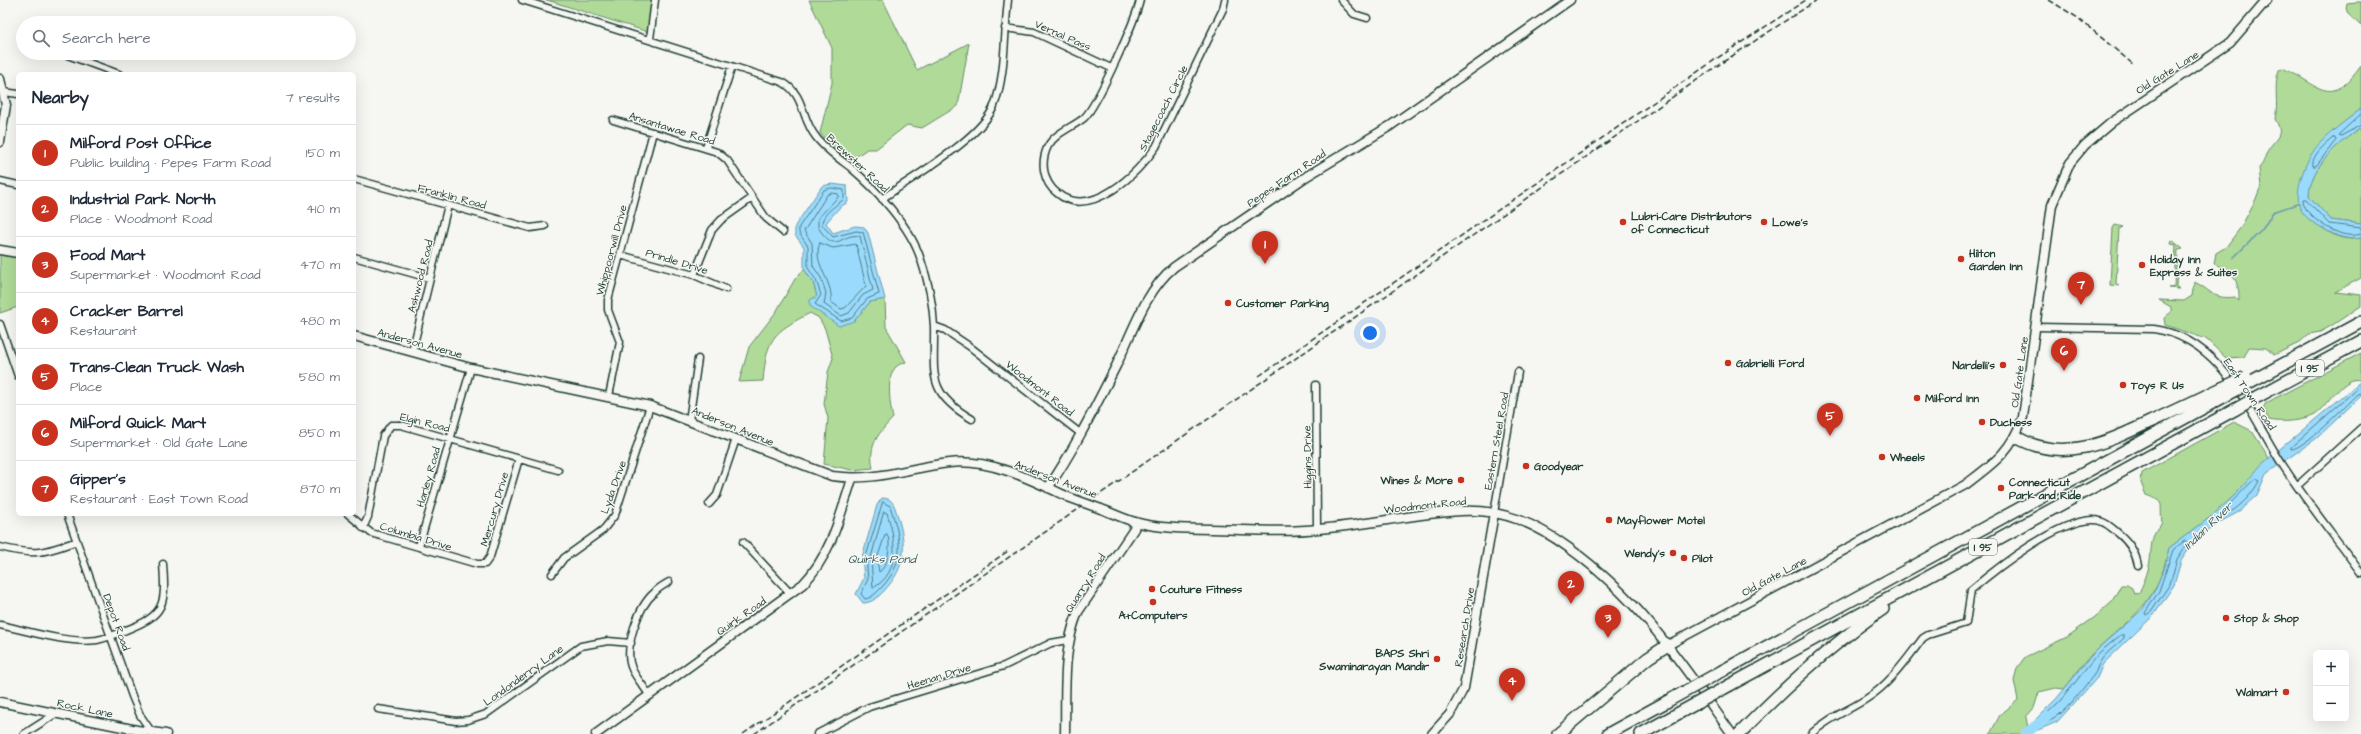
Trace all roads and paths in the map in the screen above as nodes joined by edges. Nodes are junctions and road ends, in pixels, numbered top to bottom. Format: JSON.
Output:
{"nodes":[{"id":1,"x":522,"y":0,"type":"edge"},
{"id":2,"x":655,"y":0,"type":"edge"},
{"id":3,"x":1008,"y":0,"type":"edge"},
{"id":4,"x":1140,"y":0,"type":"edge"},
{"id":5,"x":1225,"y":0,"type":"edge"},
{"id":6,"x":1341,"y":0,"type":"edge"},
{"id":7,"x":1570,"y":0,"type":"edge"},
{"id":8,"x":2267,"y":0,"type":"edge"},
{"id":9,"x":1367,"y":18,"type":"dead end"},
{"id":10,"x":1005,"y":28,"type":"junction"},
{"id":11,"x":650,"y":39,"type":"junction"},
{"id":12,"x":81,"y":60,"type":"edge"},
{"id":13,"x":732,"y":66,"type":"junction"},
{"id":14,"x":1111,"y":68,"type":"junction"},
{"id":15,"x":114,"y":72,"type":"edge"},
{"id":16,"x":0,"y":79,"type":"edge"},
{"id":17,"x":4,"y":92,"type":"junction"},
{"id":18,"x":16,"y":94,"type":"edge"},
{"id":19,"x":613,"y":120,"type":"dead end"},
{"id":20,"x":653,"y":132,"type":"junction"},
{"id":21,"x":0,"y":142,"type":"edge"},
{"id":22,"x":706,"y":147,"type":"junction"},
{"id":23,"x":0,"y":180,"type":"edge"},
{"id":24,"x":356,"y":180,"type":"edge"},
{"id":25,"x":16,"y":184,"type":"edge"},
{"id":26,"x":752,"y":198,"type":"junction"},
{"id":27,"x":882,"y":199,"type":"junction"},
{"id":28,"x":448,"y":205,"type":"junction"},
{"id":29,"x":545,"y":226,"type":"dead end"},
{"id":30,"x":783,"y":232,"type":"dead end"},
{"id":31,"x":0,"y":250,"type":"edge"},
{"id":32,"x":16,"y":253,"type":"edge"},
{"id":33,"x":620,"y":255,"type":"junction"},
{"id":34,"x":356,"y":258,"type":"edge"},
{"id":35,"x":694,"y":276,"type":"junction"},
{"id":36,"x":429,"y":278,"type":"junction"},
{"id":37,"x":726,"y":289,"type":"dead end"},
{"id":38,"x":2361,"y":322,"type":"edge"},
{"id":39,"x":0,"y":324,"type":"edge"},
{"id":40,"x":934,"y":326,"type":"junction"},
{"id":41,"x":2037,"y":326,"type":"junction"},
{"id":42,"x":356,"y":337,"type":"edge"},
{"id":43,"x":2361,"y":341,"type":"edge"},
{"id":44,"x":412,"y":352,"type":"junction"},
{"id":45,"x":698,"y":359,"type":"dead end"},
{"id":46,"x":16,"y":365,"type":"edge"},
{"id":47,"x":471,"y":368,"type":"junction"},
{"id":48,"x":1518,"y":372,"type":"dead end"},
{"id":49,"x":1316,"y":385,"type":"dead end"},
{"id":50,"x":2224,"y":392,"type":"junction"},
{"id":51,"x":609,"y":396,"type":"junction"},
{"id":52,"x":650,"y":406,"type":"junction"},
{"id":53,"x":972,"y":419,"type":"dead end"},
{"id":54,"x":689,"y":420,"type":"junction"},
{"id":55,"x":2361,"y":428,"type":"edge"},
{"id":56,"x":1080,"y":433,"type":"junction"},
{"id":57,"x":2016,"y":438,"type":"junction"},
{"id":58,"x":450,"y":439,"type":"junction"},
{"id":59,"x":736,"y":439,"type":"junction"},
{"id":60,"x":519,"y":458,"type":"junction"},
{"id":61,"x":558,"y":470,"type":"dead end"},
{"id":62,"x":852,"y":479,"type":"junction"},
{"id":63,"x":2297,"y":486,"type":"junction"},
{"id":64,"x":1048,"y":488,"type":"junction"},
{"id":65,"x":709,"y":504,"type":"dead end"},
{"id":66,"x":1101,"y":509,"type":"joint"},
{"id":67,"x":1494,"y":513,"type":"junction"},
{"id":68,"x":68,"y":516,"type":"edge"},
{"id":69,"x":350,"y":516,"type":"edge"},
{"id":70,"x":1136,"y":522,"type":"junction"},
{"id":71,"x":363,"y":528,"type":"junction"},
{"id":72,"x":1317,"y":530,"type":"junction"},
{"id":73,"x":77,"y":541,"type":"junction"},
{"id":74,"x":743,"y":542,"type":"dead end"},
{"id":75,"x":419,"y":546,"type":"junction"},
{"id":76,"x":0,"y":547,"type":"edge"},
{"id":77,"x":1978,"y":549,"type":"junction"},
{"id":78,"x":163,"y":564,"type":"dead end"},
{"id":79,"x":485,"y":564,"type":"joint"},
{"id":80,"x":2138,"y":566,"type":"dead end"},
{"id":81,"x":2361,"y":573,"type":"edge"},
{"id":82,"x":552,"y":574,"type":"dead end"},
{"id":83,"x":669,"y":582,"type":"dead end"},
{"id":84,"x":791,"y":594,"type":"junction"},
{"id":85,"x":0,"y":625,"type":"edge"},
{"id":86,"x":111,"y":636,"type":"junction"},
{"id":87,"x":1068,"y":640,"type":"junction"},
{"id":88,"x":631,"y":643,"type":"junction"},
{"id":89,"x":1668,"y":645,"type":"junction"},
{"id":90,"x":649,"y":694,"type":"junction"},
{"id":91,"x":0,"y":702,"type":"edge"},
{"id":92,"x":378,"y":709,"type":"dead end"},
{"id":93,"x":57,"y":713,"type":"junction"},
{"id":94,"x":152,"y":733,"type":"edge"},
{"id":95,"x":24,"y":734,"type":"edge"},
{"id":96,"x":166,"y":734,"type":"edge"},
{"id":97,"x":596,"y":734,"type":"edge"},
{"id":98,"x":817,"y":734,"type":"edge"},
{"id":99,"x":1065,"y":734,"type":"edge"},
{"id":100,"x":1432,"y":734,"type":"edge"},
{"id":101,"x":1558,"y":734,"type":"edge"},
{"id":102,"x":1608,"y":734,"type":"edge"},
{"id":103,"x":1641,"y":734,"type":"edge"},
{"id":104,"x":1732,"y":734,"type":"edge"},
{"id":105,"x":1739,"y":734,"type":"edge"},
{"id":106,"x":1812,"y":734,"type":"edge"}],
"edges":[{"from":1,"to":11,"type":"street","name":"Brewster Road"},
{"from":2,"to":11,"type":"street"},
{"from":3,"to":10,"type":"street"},
{"from":4,"to":14,"type":"street","name":"Stagecoach Circle"},
{"from":5,"to":14,"type":"street","name":"Stagecoach Circle"},
{"from":6,"to":9,"type":"street"},
{"from":7,"to":56,"type":"main road","name":"Pepes Farm Road"},
{"from":8,"to":41,"type":"main road","name":"Old Gate Lane"},
{"from":10,"to":14,"type":"street","name":"Vernal Pass"},
{"from":10,"to":27,"type":"street"},
{"from":11,"to":13,"type":"street","name":"Brewster Road"},
{"from":12,"to":15,"type":"street"},
{"from":13,"to":22,"type":"street"},
{"from":13,"to":27,"type":"street","name":"Brewster Road"},
{"from":16,"to":17,"type":"main road"},
{"from":17,"to":18,"type":"street"},
{"from":17,"to":21,"type":"main road"},
{"from":19,"to":20,"type":"street","name":"Ansantawae Road"},
{"from":20,"to":22,"type":"street","name":"Ansantawae Road"},
{"from":20,"to":33,"type":"street","name":"Whippoorwill Drive"},
{"from":22,"to":26,"type":"street","name":"Ansantawae Road"},
{"from":23,"to":25,"type":"street"},
{"from":24,"to":28,"type":"street","name":"Franklin Road"},
{"from":26,"to":30,"type":"street","name":"Ansantawae Road"},
{"from":26,"to":35,"type":"street"},
{"from":27,"to":40,"type":"street","name":"Brewster Road"},
{"from":28,"to":29,"type":"street","name":"Franklin Road"},
{"from":28,"to":36,"type":"street","name":"Ashwood Road"},
{"from":31,"to":32,"type":"main road"},
{"from":33,"to":35,"type":"street","name":"Prindle Drive"},
{"from":33,"to":51,"type":"street","name":"Whippoorwill Drive"},
{"from":34,"to":36,"type":"street"},
{"from":35,"to":37,"type":"street","name":"Prindle Drive"},
{"from":36,"to":44,"type":"street","name":"Ashwood Road"},
{"from":38,"to":50,"type":"highway","number":"I 95","bridge":true},
{"from":39,"to":46,"type":"street"},
{"from":40,"to":53,"type":"street","name":"Brewster Road"},
{"from":40,"to":56,"type":"street","name":"Woodmont Road"},
{"from":41,"to":57,"type":"main road","name":"Old Gate Lane"},
{"from":41,"to":63,"type":"street","name":"East Town Road"},
{"from":42,"to":44,"type":"main road","name":"Anderson Avenue"},
{"from":43,"to":77,"type":"highway","number":"I 95","bridge":true},
{"from":44,"to":47,"type":"main road","name":"Anderson Avenue"},
{"from":45,"to":54,"type":"street"},
{"from":47,"to":51,"type":"main road","name":"Anderson Avenue"},
{"from":47,"to":58,"type":"street","name":"Harley Road"},
{"from":48,"to":67,"type":"street","name":"Eastern Steel Road"},
{"from":49,"to":72,"type":"street","name":"Higgins Drive"},
{"from":50,"to":57,"type":"highway"},
{"from":50,"to":102,"type":"highway","number":"I 95","bridge":true},
{"from":51,"to":52,"type":"main road","name":"Anderson Avenue"},
{"from":52,"to":54,"type":"main road","name":"Anderson Avenue"},
{"from":52,"to":82,"type":"street","name":"Lyda Drive"},
{"from":54,"to":59,"type":"main road","name":"Anderson Avenue"},
{"from":55,"to":63,"type":"street"},
{"from":56,"to":64,"type":"main road"},
{"from":57,"to":89,"type":"main road","name":"Old Gate Lane"},
{"from":58,"to":60,"type":"street","name":"Elgin Road"},
{"from":58,"to":71,"type":"street","name":"Elgin Road"},
{"from":58,"to":75,"type":"street","name":"Harley Road"},
{"from":59,"to":62,"type":"main road","name":"Anderson Avenue"},
{"from":59,"to":65,"type":"street"},
{"from":60,"to":61,"type":"street","name":"Elgin Road"},
{"from":60,"to":79,"type":"street","name":"Mercury Drive"},
{"from":62,"to":64,"type":"main road","name":"Anderson Avenue"},
{"from":62,"to":84,"type":"main road","name":"Quirk Road"},
{"from":63,"to":81,"type":"street","name":"East Town Road"},
{"from":64,"to":66,"type":"main road","name":"Anderson Avenue","bridge":true},
{"from":66,"to":70,"type":"main road","name":"Woodmont Road"},
{"from":67,"to":72,"type":"main road","name":"Woodmont Road"},
{"from":67,"to":89,"type":"main road","name":"Woodmont Road"},
{"from":67,"to":100,"type":"main road","name":"Research Drive"},
{"from":68,"to":73,"type":"street","name":"Depot Road"},
{"from":69,"to":71,"type":"street","name":"Columbia Drive"},
{"from":70,"to":72,"type":"main road","name":"Woodmont Road"},
{"from":70,"to":87,"type":"main road","name":"Quarry Road"},
{"from":71,"to":75,"type":"street","name":"Columbia Drive"},
{"from":73,"to":76,"type":"street"},
{"from":73,"to":86,"type":"street","name":"Depot Road"},
{"from":74,"to":84,"type":"street"},
{"from":75,"to":79,"type":"street","name":"Columbia Drive"},
{"from":77,"to":103,"type":"highway","number":"I 95","bridge":true},
{"from":77,"to":105,"type":"highway"},
{"from":78,"to":86,"type":"street"},
{"from":80,"to":106,"type":"street"},
{"from":83,"to":88,"type":"street"},
{"from":84,"to":90,"type":"main road","name":"Quirk Road"},
{"from":85,"to":86,"type":"street"},
{"from":86,"to":94,"type":"street","name":"Depot Road"},
{"from":87,"to":98,"type":"street","name":"Heenan Drive"},
{"from":87,"to":99,"type":"main road","name":"Quarry Road"},
{"from":88,"to":90,"type":"street"},
{"from":88,"to":92,"type":"street","name":"Londonderry Lane"},
{"from":89,"to":101,"type":"highway"},
{"from":89,"to":104,"type":"main road","name":"Woodmont Road"},
{"from":90,"to":97,"type":"main road","name":"Quirk Road"},
{"from":91,"to":93,"type":"main road","name":"Rock Lane"},
{"from":93,"to":94,"type":"main road","name":"Rock Lane"},
{"from":93,"to":95,"type":"street"},
{"from":94,"to":96,"type":"main road","name":"Rock Lane"}]}
